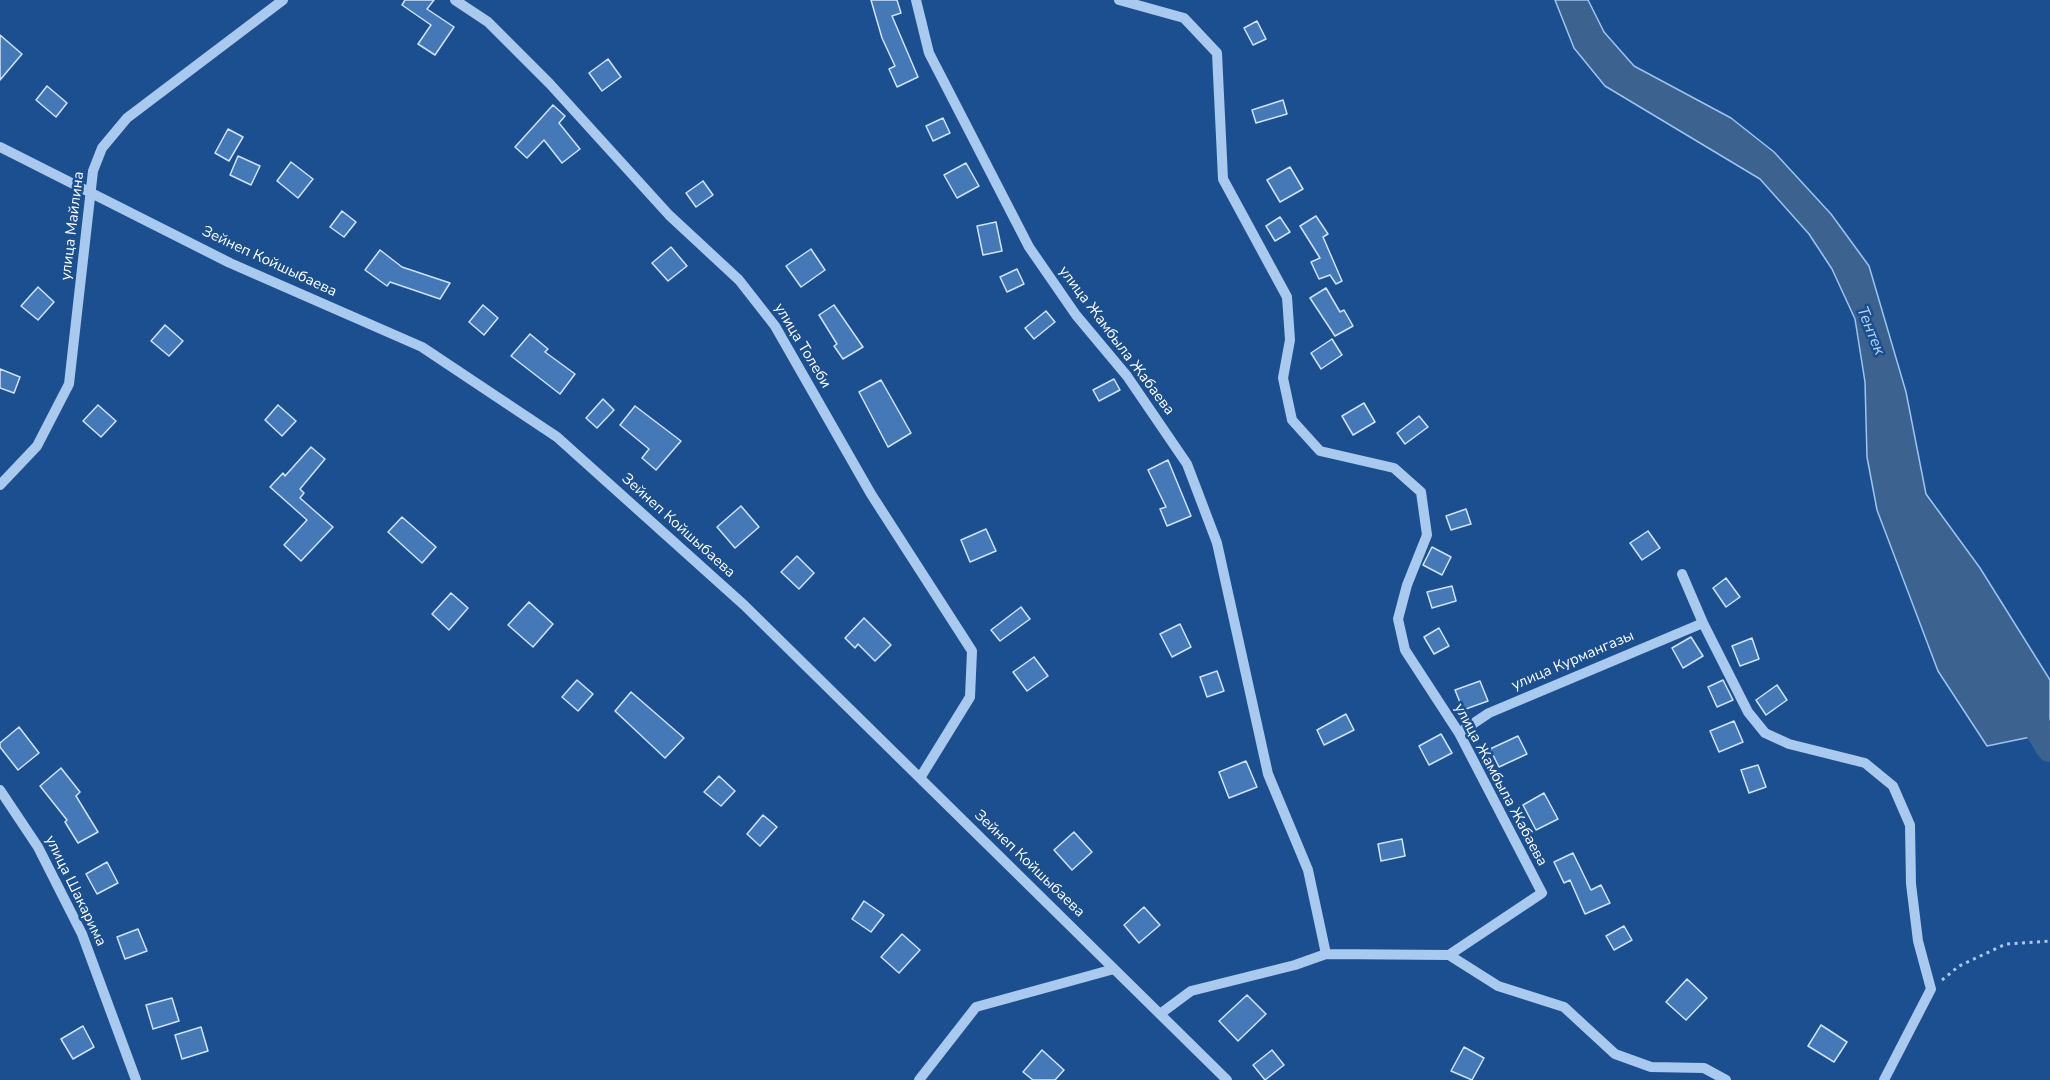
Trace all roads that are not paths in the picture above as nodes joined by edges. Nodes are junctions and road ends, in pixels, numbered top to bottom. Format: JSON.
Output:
{"nodes":[{"id":1,"x":283,"y":0,"type":"edge"},
{"id":2,"x":455,"y":0,"type":"edge"},
{"id":3,"x":916,"y":0,"type":"edge"},
{"id":4,"x":1119,"y":0,"type":"edge"},
{"id":5,"x":0,"y":147,"type":"edge"},
{"id":6,"x":91,"y":193,"type":"junction"},
{"id":7,"x":0,"y":484,"type":"edge"},
{"id":8,"x":1682,"y":574,"type":"dead end"},
{"id":9,"x":1703,"y":623,"type":"junction"},
{"id":10,"x":1459,"y":733,"type":"junction"},
{"id":11,"x":920,"y":778,"type":"junction"},
{"id":12,"x":0,"y":790,"type":"edge"},
{"id":13,"x":1326,"y":954,"type":"junction"},
{"id":14,"x":1449,"y":955,"type":"junction"},
{"id":15,"x":1114,"y":969,"type":"junction"},
{"id":16,"x":1160,"y":1014,"type":"junction"},
{"id":17,"x":135,"y":1080,"type":"edge"},
{"id":18,"x":919,"y":1080,"type":"edge"},
{"id":19,"x":1227,"y":1080,"type":"edge"},
{"id":20,"x":1726,"y":1080,"type":"edge"},
{"id":21,"x":1884,"y":1080,"type":"edge"}],
"edges":[{"from":1,"to":6,"type":"street","name":"улица Майлина"},
{"from":2,"to":11,"type":"street","name":"улица Толеби"},
{"from":3,"to":13,"type":"street","name":"улица Жамбыла Жабаева"},
{"from":4,"to":10,"type":"street","name":"улица Жамбыла Жабаева"},
{"from":5,"to":6,"type":"street","name":"Зейнеп Койшыбаева"},
{"from":6,"to":7,"type":"street","name":"улица Майлина"},
{"from":6,"to":11,"type":"street","name":"Зейнеп Койшыбаева"},
{"from":8,"to":9,"type":"street"},
{"from":9,"to":10,"type":"street","name":"улица Курмангазы"},
{"from":9,"to":21,"type":"street"},
{"from":10,"to":14,"type":"street","name":"улица Жамбыла Жабаева"},
{"from":11,"to":15,"type":"street","name":"Зейнеп Койшыбаева"},
{"from":12,"to":17,"type":"street","name":"улица Шакарима"},
{"from":13,"to":14,"type":"street"},
{"from":13,"to":16,"type":"street"},
{"from":14,"to":20,"type":"street"},
{"from":15,"to":16,"type":"street","name":"Зейнеп Койшыбаева"},
{"from":15,"to":18,"type":"street"},
{"from":16,"to":19,"type":"street","name":"Зейнеп Койшыбаева"}]}
